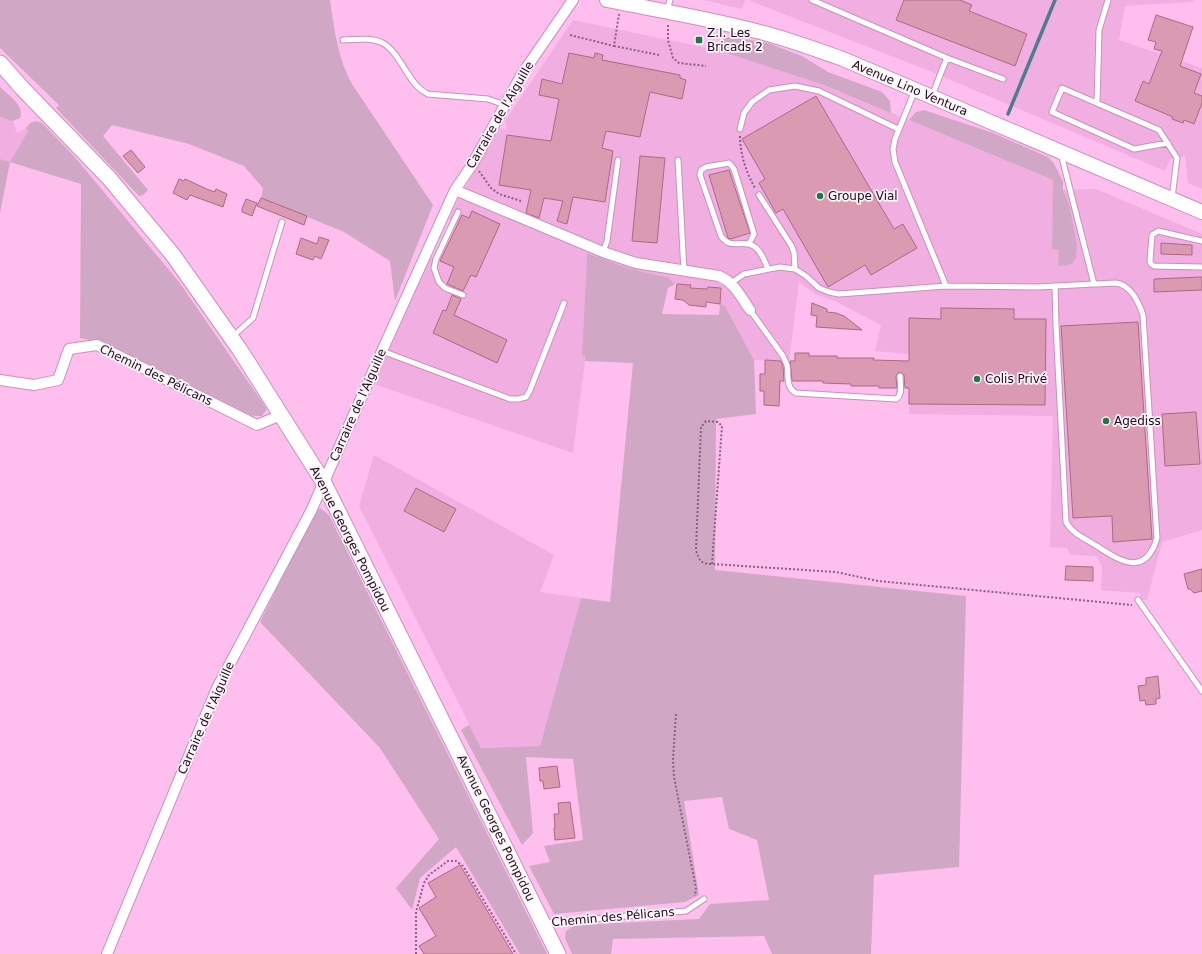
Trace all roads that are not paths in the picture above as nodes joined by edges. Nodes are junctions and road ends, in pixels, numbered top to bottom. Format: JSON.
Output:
{"nodes":[{"id":1,"x":572,"y":0,"type":"edge"},
{"id":2,"x":606,"y":0,"type":"edge"},
{"id":3,"x":812,"y":0,"type":"edge"},
{"id":4,"x":1108,"y":0,"type":"edge"},
{"id":5,"x":669,"y":6,"type":"edge"},
{"id":6,"x":343,"y":40,"type":"dead end"},
{"id":7,"x":947,"y":58,"type":"junction"},
{"id":8,"x":0,"y":63,"type":"edge"},
{"id":9,"x":0,"y":68,"type":"edge"},
{"id":10,"x":1003,"y":79,"type":"dead end"},
{"id":11,"x":22,"y":88,"type":"junction"},
{"id":12,"x":915,"y":90,"type":"junction"},
{"id":13,"x":932,"y":97,"type":"junction"},
{"id":14,"x":1097,"y":103,"type":"junction"},
{"id":15,"x":504,"y":105,"type":"junction"},
{"id":16,"x":740,"y":128,"type":"road end"},
{"id":17,"x":898,"y":129,"type":"junction"},
{"id":18,"x":1168,"y":143,"type":"junction"},
{"id":19,"x":1060,"y":151,"type":"junction"},
{"id":20,"x":618,"y":160,"type":"dead end"},
{"id":21,"x":678,"y":160,"type":"dead end"},
{"id":22,"x":456,"y":190,"type":"junction"},
{"id":23,"x":759,"y":195,"type":"road end"},
{"id":24,"x":1172,"y":199,"type":"junction"},
{"id":25,"x":458,"y":212,"type":"dead end"},
{"id":26,"x":1202,"y":212,"type":"edge"},
{"id":27,"x":282,"y":222,"type":"dead end"},
{"id":28,"x":435,"y":234,"type":"junction"},
{"id":29,"x":446,"y":238,"type":"junction"},
{"id":30,"x":1202,"y":241,"type":"edge"},
{"id":31,"x":749,"y":244,"type":"junction"},
{"id":32,"x":603,"y":252,"type":"junction"},
{"id":33,"x":1202,"y":267,"type":"edge"},
{"id":34,"x":768,"y":269,"type":"junction"},
{"id":35,"x":795,"y":269,"type":"junction"},
{"id":36,"x":684,"y":271,"type":"junction"},
{"id":37,"x":731,"y":283,"type":"junction"},
{"id":38,"x":1094,"y":284,"type":"junction"},
{"id":39,"x":946,"y":286,"type":"junction"},
{"id":40,"x":1055,"y":286,"type":"junction"},
{"id":41,"x":463,"y":295,"type":"dead end"},
{"id":42,"x":564,"y":303,"type":"dead end"},
{"id":43,"x":750,"y":310,"type":"joint"},
{"id":44,"x":231,"y":337,"type":"junction"},
{"id":45,"x":382,"y":351,"type":"junction"},
{"id":46,"x":900,"y":376,"type":"dead end"},
{"id":47,"x":0,"y":380,"type":"edge"},
{"id":48,"x":281,"y":415,"type":"junction"},
{"id":49,"x":324,"y":483,"type":"junction"},
{"id":50,"x":1138,"y":600,"type":"dead end"},
{"id":51,"x":1202,"y":691,"type":"edge"},
{"id":52,"x":704,"y":899,"type":"dead end"},
{"id":53,"x":543,"y":923,"type":"junction"},
{"id":54,"x":107,"y":954,"type":"edge"},
{"id":55,"x":558,"y":954,"type":"edge"}],
"edges":[{"from":1,"to":15,"type":"street","name":"Carraire de l'Aiguille"},
{"from":2,"to":5,"type":"main road","name":"Avenue Lino Ventura"},
{"from":3,"to":7,"type":"lane"},
{"from":4,"to":14,"type":"lane"},
{"from":5,"to":12,"type":"main road","name":"Avenue Lino Ventura"},
{"from":6,"to":15,"type":"lane"},
{"from":7,"to":10,"type":"lane"},
{"from":7,"to":13,"type":"lane"},
{"from":8,"to":11,"type":"main road","name":"Avenue Georges Pompidou"},
{"from":9,"to":11,"type":"main road","name":"Avenue Georges Pompidou"},
{"from":11,"to":44,"type":"main road","name":"Avenue Georges Pompidou"},
{"from":12,"to":13,"type":"main road","name":"Avenue Lino Ventura"},
{"from":12,"to":17,"type":"lane"},
{"from":13,"to":19,"type":"main road","name":"Avenue Lino Ventura"},
{"from":14,"to":18,"type":"lane"},
{"from":14,"to":18,"type":"lane"},
{"from":15,"to":22,"type":"street","name":"Carraire de l'Aiguille"},
{"from":16,"to":17,"type":"lane"},
{"from":17,"to":39,"type":"lane"},
{"from":18,"to":24,"type":"lane"},
{"from":19,"to":24,"type":"main road","name":"Avenue Lino Ventura"},
{"from":19,"to":38,"type":"lane"},
{"from":20,"to":32,"type":"lane"},
{"from":21,"to":36,"type":"lane"},
{"from":22,"to":28,"type":"street","name":"Carraire de l'Aiguille"},
{"from":22,"to":32,"type":"street"},
{"from":23,"to":35,"type":"lane"},
{"from":24,"to":26,"type":"main road","name":"Avenue Lino Ventura"},
{"from":25,"to":29,"type":"lane"},
{"from":27,"to":44,"type":"lane"},
{"from":28,"to":29,"type":"lane"},
{"from":28,"to":45,"type":"street","name":"Carraire de l'Aiguille"},
{"from":29,"to":41,"type":"lane"},
{"from":30,"to":33,"type":"lane"},
{"from":31,"to":31,"type":"lane"},
{"from":31,"to":34,"type":"lane"},
{"from":32,"to":36,"type":"street"},
{"from":34,"to":35,"type":"lane"},
{"from":34,"to":37,"type":"lane"},
{"from":35,"to":39,"type":"lane"},
{"from":36,"to":37,"type":"street"},
{"from":37,"to":43,"type":"street"},
{"from":38,"to":40,"type":"lane"},
{"from":38,"to":40,"type":"lane"},
{"from":39,"to":40,"type":"lane"},
{"from":42,"to":45,"type":"lane"},
{"from":43,"to":46,"type":"lane"},
{"from":44,"to":48,"type":"main road","name":"Avenue Georges Pompidou"},
{"from":45,"to":49,"type":"street","name":"Carraire de l'Aiguille"},
{"from":47,"to":48,"type":"street","name":"Chemin des Pélicans"},
{"from":48,"to":49,"type":"main road","name":"Avenue Georges Pompidou"},
{"from":49,"to":53,"type":"main road","name":"Avenue Georges Pompidou"},
{"from":49,"to":54,"type":"street","name":"Carraire de l'Aiguille"},
{"from":50,"to":51,"type":"lane"},
{"from":52,"to":53,"type":"lane","name":"Chemin des Pélicans"},
{"from":53,"to":55,"type":"main road","name":"Avenue Georges Pompidou"}]}
